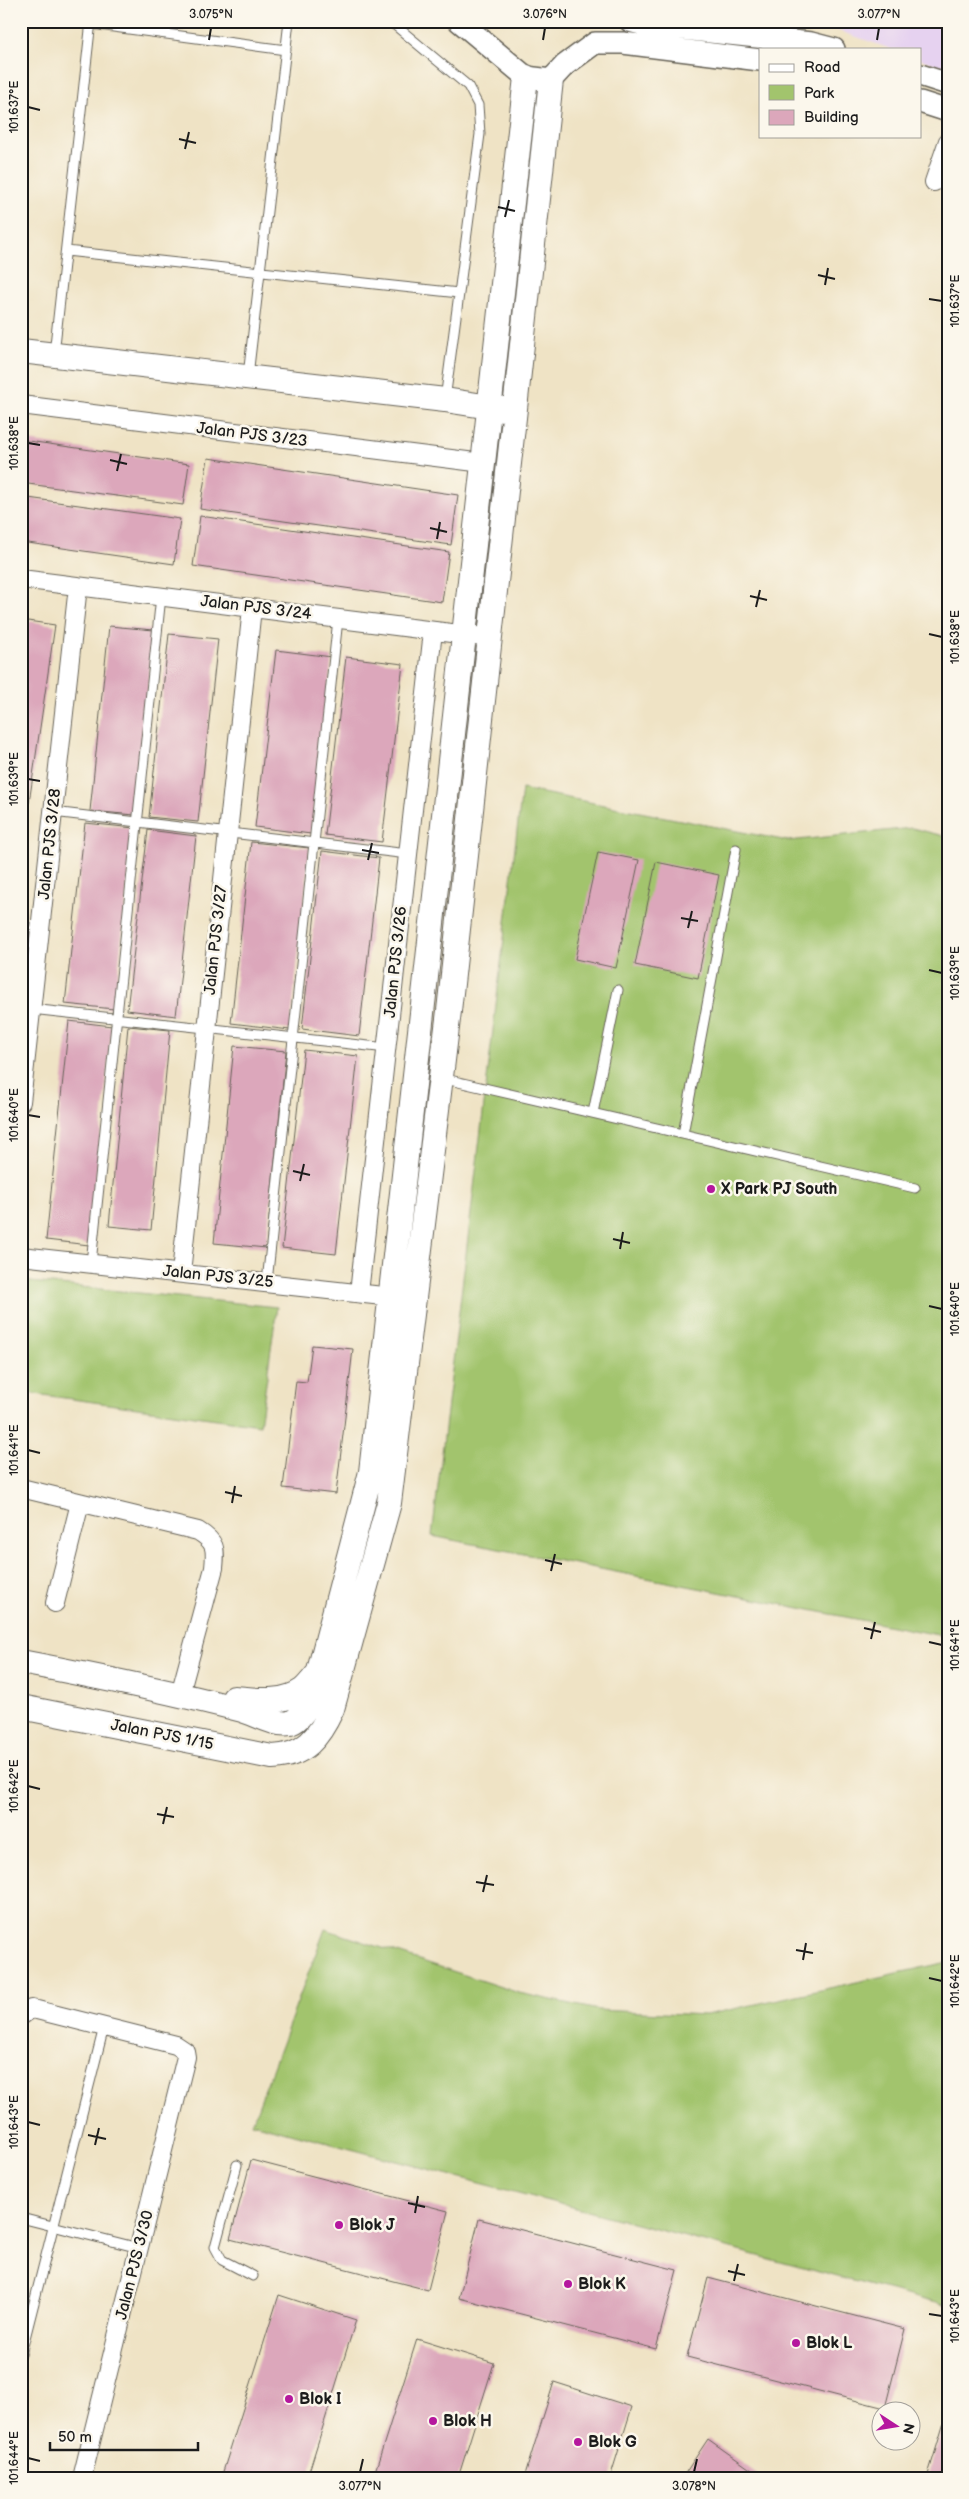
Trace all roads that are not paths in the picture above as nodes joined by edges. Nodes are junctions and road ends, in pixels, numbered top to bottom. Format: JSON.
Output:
{"nodes":[{"id":1,"x":289,"y":21,"type":"edge"},
{"id":2,"x":390,"y":21,"type":"edge"},
{"id":3,"x":459,"y":21,"type":"edge"},
{"id":4,"x":630,"y":21,"type":"edge"},
{"id":5,"x":91,"y":22,"type":"edge"},
{"id":6,"x":830,"y":48,"type":"edge"},
{"id":7,"x":286,"y":50,"type":"junction"},
{"id":8,"x":759,"y":60,"type":"edge"},
{"id":9,"x":922,"y":76,"type":"edge"},
{"id":10,"x":526,"y":77,"type":"junction"},
{"id":11,"x":551,"y":80,"type":"junction"},
{"id":12,"x":948,"y":84,"type":"edge"},
{"id":13,"x":922,"y":103,"type":"edge"},
{"id":14,"x":948,"y":111,"type":"edge"},
{"id":15,"x":948,"y":141,"type":"edge"},
{"id":16,"x":934,"y":182,"type":"dead end"},
{"id":17,"x":21,"y":241,"type":"edge"},
{"id":18,"x":21,"y":251,"type":"edge"},
{"id":19,"x":66,"y":252,"type":"junction"},
{"id":20,"x":260,"y":274,"type":"junction"},
{"id":21,"x":460,"y":293,"type":"junction"},
{"id":22,"x":21,"y":351,"type":"edge"},
{"id":23,"x":54,"y":355,"type":"junction"},
{"id":24,"x":248,"y":377,"type":"junction"},
{"id":25,"x":445,"y":400,"type":"junction"},
{"id":26,"x":21,"y":405,"type":"edge"},
{"id":27,"x":488,"y":407,"type":"junction"},
{"id":28,"x":515,"y":411,"type":"junction"},
{"id":29,"x":483,"y":463,"type":"junction"},
{"id":30,"x":21,"y":579,"type":"edge"},
{"id":31,"x":78,"y":586,"type":"junction"},
{"id":32,"x":161,"y":596,"type":"junction"},
{"id":33,"x":252,"y":608,"type":"junction"},
{"id":34,"x":338,"y":618,"type":"junction"},
{"id":35,"x":433,"y":631,"type":"junction"},
{"id":36,"x":465,"y":635,"type":"junction"},
{"id":37,"x":491,"y":638,"type":"junction"},
{"id":38,"x":53,"y":812,"type":"junction"},
{"id":39,"x":137,"y":822,"type":"junction"},
{"id":40,"x":228,"y":833,"type":"junction"},
{"id":41,"x":314,"y":843,"type":"junction"},
{"id":42,"x":736,"y":849,"type":"dead end"},
{"id":43,"x":408,"y":854,"type":"junction"},
{"id":44,"x":618,"y":990,"type":"dead end"},
{"id":45,"x":31,"y":1009,"type":"junction"},
{"id":46,"x":117,"y":1018,"type":"junction"},
{"id":47,"x":207,"y":1028,"type":"junction"},
{"id":48,"x":293,"y":1037,"type":"junction"},
{"id":49,"x":387,"y":1048,"type":"junction"},
{"id":50,"x":441,"y":1078,"type":"junction"},
{"id":51,"x":21,"y":1102,"type":"edge"},
{"id":52,"x":593,"y":1113,"type":"junction"},
{"id":53,"x":683,"y":1134,"type":"junction"},
{"id":54,"x":915,"y":1188,"type":"dead end"},
{"id":55,"x":21,"y":1256,"type":"edge"},
{"id":56,"x":91,"y":1263,"type":"junction"},
{"id":57,"x":181,"y":1273,"type":"junction"},
{"id":58,"x":267,"y":1282,"type":"junction"},
{"id":59,"x":359,"y":1293,"type":"junction"},
{"id":60,"x":389,"y":1296,"type":"junction"},
{"id":61,"x":414,"y":1300,"type":"junction"},
{"id":62,"x":21,"y":1488,"type":"edge"},
{"id":63,"x":80,"y":1502,"type":"junction"},
{"id":64,"x":55,"y":1603,"type":"dead end"},
{"id":65,"x":21,"y":1662,"type":"edge"},
{"id":66,"x":319,"y":1672,"type":"junction"},
{"id":67,"x":180,"y":1694,"type":"junction"},
{"id":68,"x":21,"y":1707,"type":"edge"},
{"id":69,"x":290,"y":1722,"type":"junction"},
{"id":70,"x":302,"y":1749,"type":"junction"},
{"id":71,"x":21,"y":2016,"type":"edge"},
{"id":72,"x":104,"y":2027,"type":"junction"},
{"id":73,"x":237,"y":2165,"type":"dead end"},
{"id":74,"x":21,"y":2218,"type":"edge"},
{"id":75,"x":53,"y":2226,"type":"junction"},
{"id":76,"x":139,"y":2248,"type":"junction"},
{"id":77,"x":253,"y":2276,"type":"dead end"},
{"id":78,"x":21,"y":2354,"type":"edge"},
{"id":79,"x":82,"y":2478,"type":"edge"}],
"edges":[{"from":1,"to":7,"type":"lane"},
{"from":2,"to":21,"type":"lane"},
{"from":3,"to":10,"type":"street"},
{"from":4,"to":6,"type":"street"},
{"from":5,"to":7,"type":"lane"},
{"from":5,"to":19,"type":"lane"},
{"from":7,"to":20,"type":"lane"},
{"from":8,"to":11,"type":"street"},
{"from":9,"to":12,"type":"street"},
{"from":10,"to":11,"type":"street"},
{"from":10,"to":27,"type":"main road"},
{"from":11,"to":28,"type":"main road"},
{"from":13,"to":14,"type":"street"},
{"from":15,"to":16,"type":"street"},
{"from":17,"to":18,"type":"lane"},
{"from":19,"to":20,"type":"lane"},
{"from":19,"to":23,"type":"lane"},
{"from":20,"to":21,"type":"lane"},
{"from":20,"to":24,"type":"lane"},
{"from":21,"to":25,"type":"lane"},
{"from":22,"to":23,"type":"main road"},
{"from":23,"to":24,"type":"main road"},
{"from":24,"to":25,"type":"main road"},
{"from":25,"to":27,"type":"main road"},
{"from":26,"to":29,"type":"street","name":"Jalan PJS 3/23"},
{"from":27,"to":28,"type":"main road"},
{"from":27,"to":29,"type":"main road"},
{"from":28,"to":37,"type":"main road"},
{"from":29,"to":36,"type":"main road"},
{"from":30,"to":31,"type":"street","name":"Jalan PJS 3/24"},
{"from":31,"to":32,"type":"street","name":"Jalan PJS 3/24"},
{"from":31,"to":38,"type":"street","name":"Jalan PJS 3/28"},
{"from":32,"to":33,"type":"street","name":"Jalan PJS 3/24"},
{"from":32,"to":39,"type":"lane"},
{"from":33,"to":34,"type":"street","name":"Jalan PJS 3/24"},
{"from":33,"to":40,"type":"street","name":"Jalan PJS 3/27"},
{"from":34,"to":35,"type":"street","name":"Jalan PJS 3/24"},
{"from":34,"to":41,"type":"lane"},
{"from":35,"to":36,"type":"street","name":"Jalan PJS 3/24"},
{"from":35,"to":43,"type":"street","name":"Jalan PJS 3/26"},
{"from":36,"to":37,"type":"street","name":"Jalan PJS 3/24"},
{"from":36,"to":60,"type":"main road"},
{"from":37,"to":50,"type":"main road"},
{"from":38,"to":39,"type":"lane"},
{"from":38,"to":45,"type":"street","name":"Jalan PJS 3/28"},
{"from":39,"to":40,"type":"lane"},
{"from":39,"to":46,"type":"lane"},
{"from":40,"to":41,"type":"lane"},
{"from":40,"to":47,"type":"street","name":"Jalan PJS 3/27"},
{"from":41,"to":43,"type":"lane"},
{"from":41,"to":48,"type":"lane"},
{"from":42,"to":53,"type":"lane"},
{"from":43,"to":49,"type":"street","name":"Jalan PJS 3/26"},
{"from":44,"to":52,"type":"lane"},
{"from":45,"to":46,"type":"lane"},
{"from":45,"to":51,"type":"street","name":"Jalan PJS 3/28"},
{"from":46,"to":47,"type":"lane"},
{"from":46,"to":56,"type":"lane"},
{"from":47,"to":48,"type":"lane"},
{"from":47,"to":57,"type":"street","name":"Jalan PJS 3/27"},
{"from":48,"to":49,"type":"lane"},
{"from":48,"to":58,"type":"lane"},
{"from":49,"to":59,"type":"street","name":"Jalan PJS 3/26"},
{"from":50,"to":52,"type":"lane"},
{"from":50,"to":61,"type":"main road"},
{"from":52,"to":53,"type":"lane"},
{"from":53,"to":54,"type":"lane"},
{"from":55,"to":56,"type":"street","name":"Jalan PJS 3/25"},
{"from":56,"to":57,"type":"street","name":"Jalan PJS 3/25"},
{"from":57,"to":58,"type":"street","name":"Jalan PJS 3/25"},
{"from":58,"to":59,"type":"street","name":"Jalan PJS 3/25"},
{"from":59,"to":60,"type":"street","name":"Jalan PJS 3/25"},
{"from":60,"to":61,"type":"street","name":"Jalan PJS 3/25"},
{"from":60,"to":66,"type":"main road"},
{"from":61,"to":70,"type":"main road"},
{"from":62,"to":63,"type":"street"},
{"from":63,"to":64,"type":"street"},
{"from":63,"to":67,"type":"street"},
{"from":65,"to":67,"type":"main road"},
{"from":66,"to":67,"type":"main road"},
{"from":66,"to":69,"type":"main road"},
{"from":67,"to":69,"type":"main road"},
{"from":68,"to":70,"type":"main road","name":"Jalan PJS 1/15"},
{"from":69,"to":70,"type":"main road"},
{"from":71,"to":72,"type":"street"},
{"from":72,"to":75,"type":"lane"},
{"from":72,"to":76,"type":"street","name":"Jalan PJS 3/30"},
{"from":73,"to":77,"type":"lane"},
{"from":74,"to":75,"type":"lane"},
{"from":75,"to":76,"type":"lane"},
{"from":75,"to":78,"type":"lane"},
{"from":76,"to":79,"type":"street","name":"Jalan PJS 3/30"}]}
